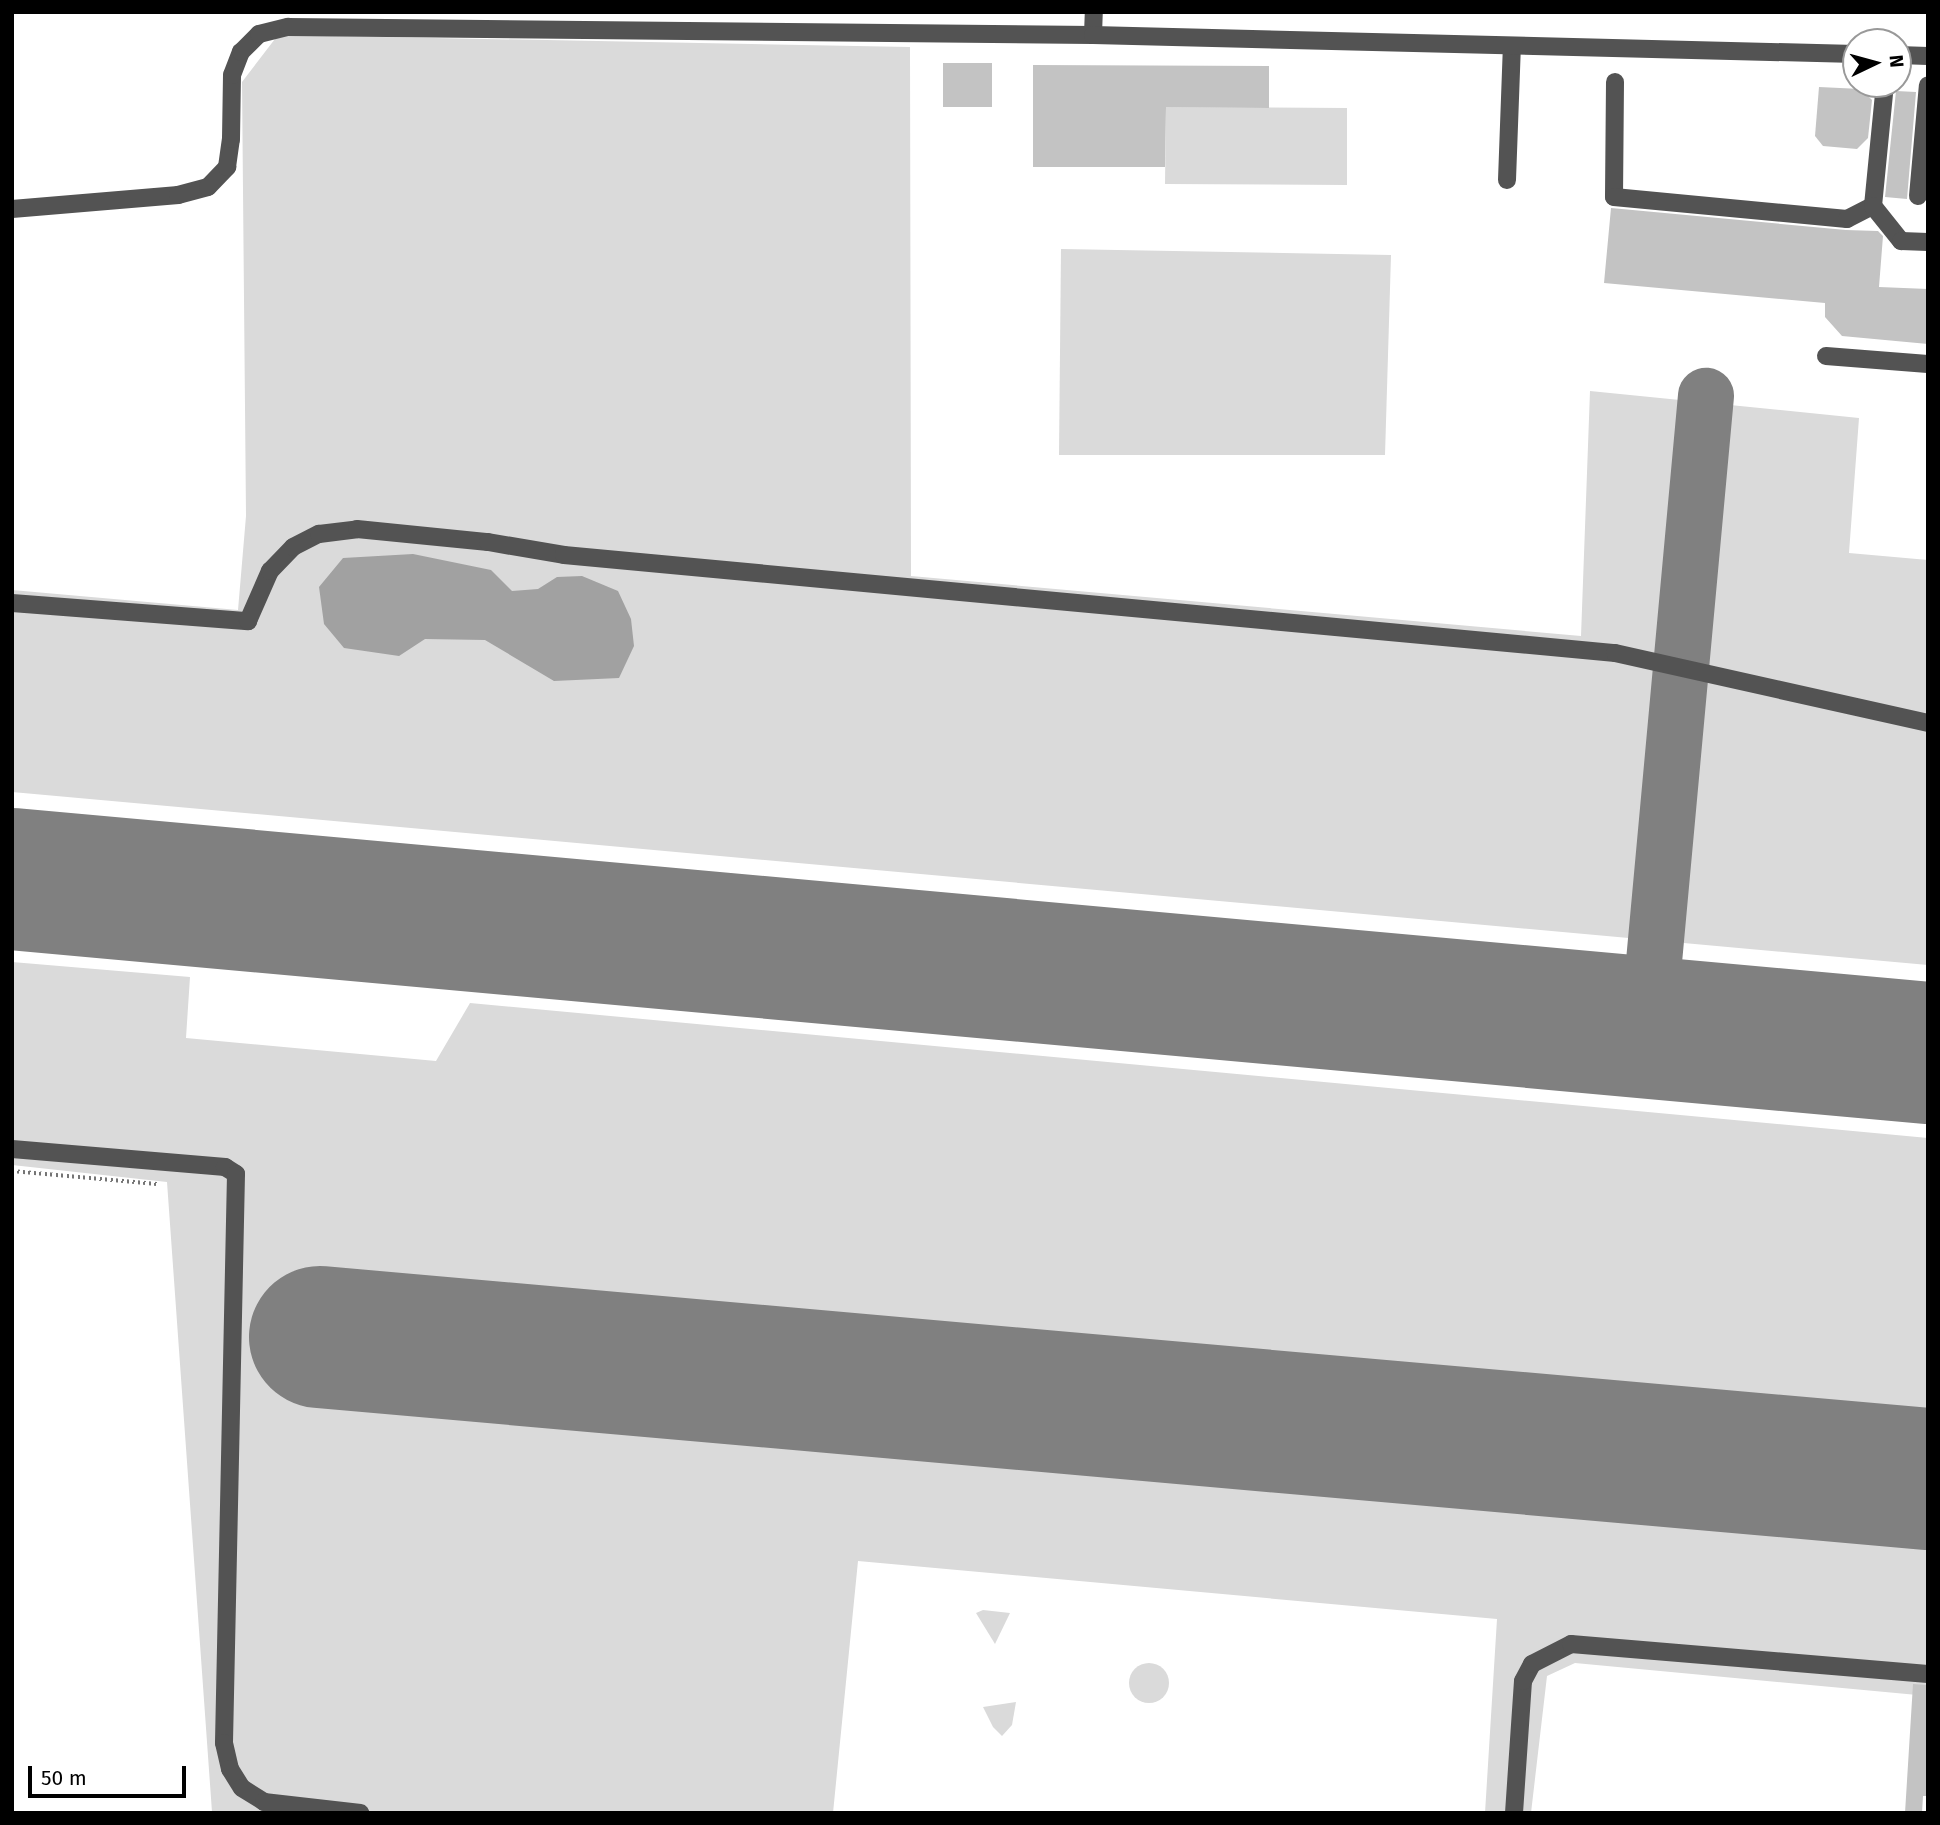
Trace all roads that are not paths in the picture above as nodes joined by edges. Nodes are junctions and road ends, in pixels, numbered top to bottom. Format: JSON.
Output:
{"nodes":[{"id":1,"x":1094,"y":12,"type":"edge"},
{"id":2,"x":1093,"y":35,"type":"junction"},
{"id":3,"x":1512,"y":46,"type":"junction"},
{"id":4,"x":1842,"y":54,"type":"edge"},
{"id":5,"x":1615,"y":82,"type":"dead end"},
{"id":6,"x":1928,"y":85,"type":"edge"},
{"id":7,"x":1884,"y":98,"type":"edge"},
{"id":8,"x":1507,"y":180,"type":"dead end"},
{"id":9,"x":1918,"y":196,"type":"dead end"},
{"id":10,"x":1873,"y":206,"type":"junction"},
{"id":11,"x":12,"y":209,"type":"edge"},
{"id":12,"x":1928,"y":242,"type":"edge"},
{"id":13,"x":1826,"y":356,"type":"dead end"},
{"id":14,"x":1928,"y":364,"type":"edge"},
{"id":15,"x":12,"y":603,"type":"edge"},
{"id":16,"x":1928,"y":723,"type":"edge"},
{"id":17,"x":12,"y":1149,"type":"edge"},
{"id":18,"x":1928,"y":1674,"type":"edge"},
{"id":19,"x":360,"y":1813,"type":"edge"},
{"id":20,"x":1514,"y":1813,"type":"edge"}],
"edges":[{"from":1,"to":2,"type":"street"},
{"from":2,"to":3,"type":"street"},
{"from":2,"to":11,"type":"street"},
{"from":3,"to":4,"type":"street"},
{"from":3,"to":8,"type":"street"},
{"from":5,"to":10,"type":"street"},
{"from":6,"to":9,"type":"street"},
{"from":7,"to":10,"type":"street"},
{"from":10,"to":12,"type":"street"},
{"from":13,"to":14,"type":"street"},
{"from":15,"to":16,"type":"street"},
{"from":17,"to":19,"type":"street"},
{"from":18,"to":20,"type":"street"}]}
